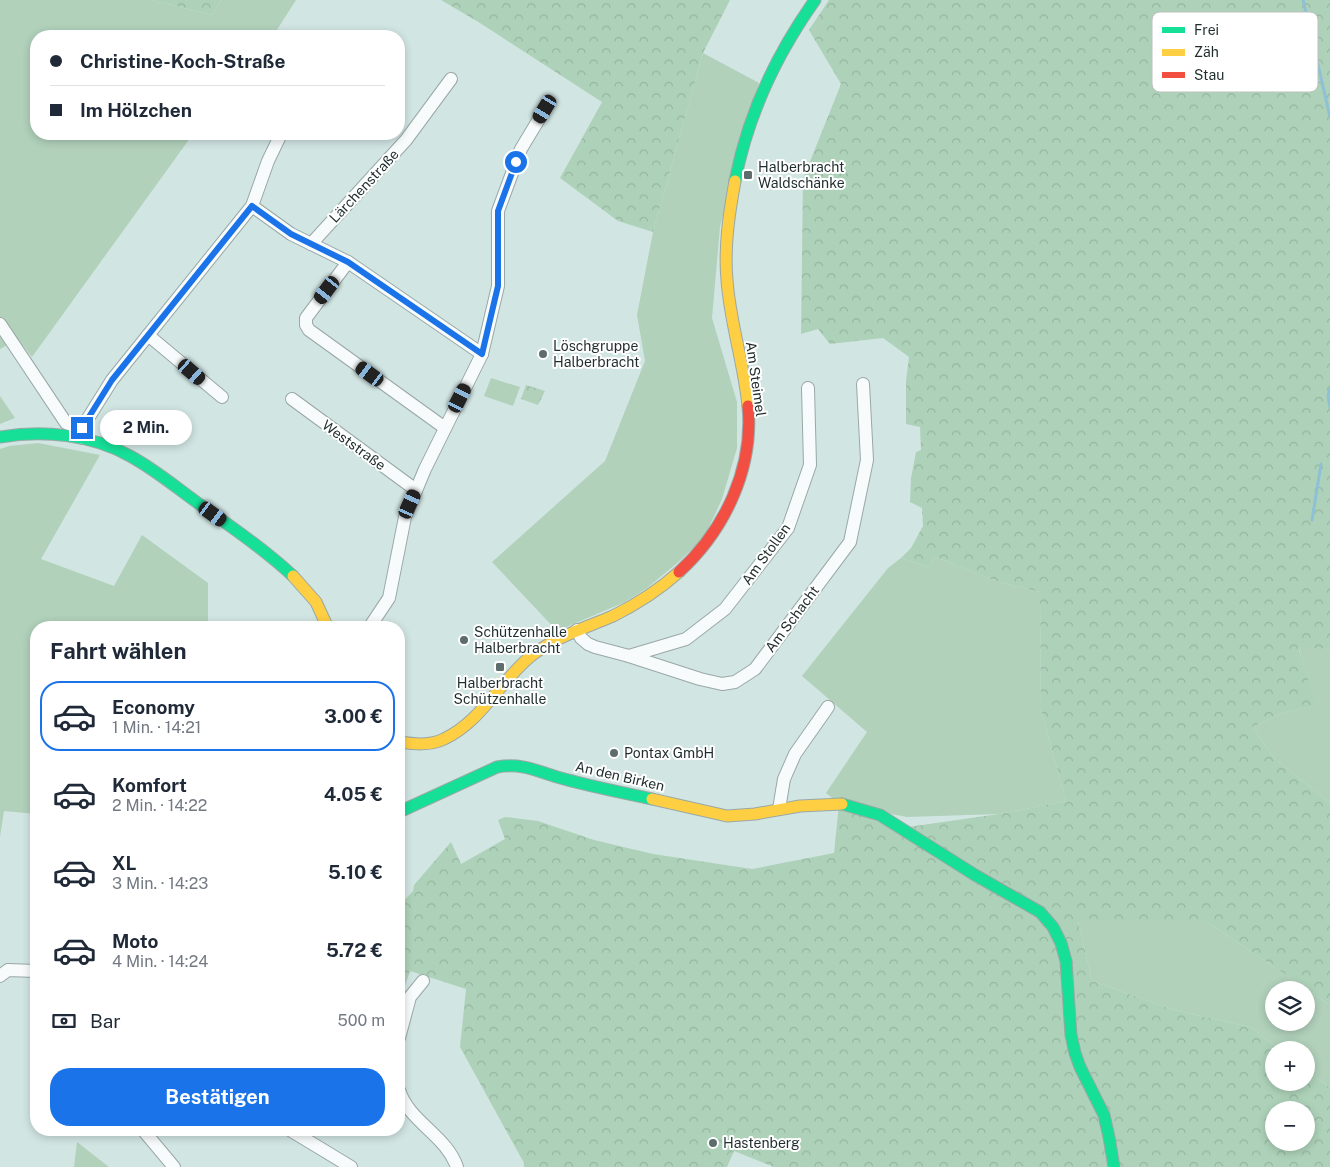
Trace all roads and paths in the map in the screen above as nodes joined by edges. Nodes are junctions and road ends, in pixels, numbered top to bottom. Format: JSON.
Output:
{"nodes":[{"id":1,"x":815,"y":0,"type":"edge"},
{"id":2,"x":451,"y":79,"type":"dead end"},
{"id":3,"x":545,"y":109,"type":"dead end"},
{"id":4,"x":278,"y":140,"type":"edge"},
{"id":5,"x":252,"y":206,"type":"junction"},
{"id":6,"x":310,"y":244,"type":"junction"},
{"id":7,"x":348,"y":262,"type":"junction"},
{"id":8,"x":0,"y":324,"type":"edge"},
{"id":9,"x":148,"y":334,"type":"junction"},
{"id":10,"x":482,"y":354,"type":"junction"},
{"id":11,"x":863,"y":384,"type":"dead end"},
{"id":12,"x":808,"y":388,"type":"dead end"},
{"id":13,"x":222,"y":397,"type":"dead end"},
{"id":14,"x":292,"y":399,"type":"dead end"},
{"id":15,"x":445,"y":428,"type":"junction"},
{"id":16,"x":83,"y":433,"type":"junction"},
{"id":17,"x":0,"y":437,"type":"edge"},
{"id":18,"x":416,"y":490,"type":"junction"},
{"id":19,"x":325,"y":621,"type":"edge"},
{"id":20,"x":374,"y":621,"type":"edge"},
{"id":21,"x":577,"y":630,"type":"junction"},
{"id":22,"x":629,"y":656,"type":"junction"},
{"id":23,"x":828,"y":707,"type":"dead end"},
{"id":24,"x":405,"y":743,"type":"edge"},
{"id":25,"x":405,"y":809,"type":"edge"},
{"id":26,"x":778,"y":809,"type":"junction"},
{"id":27,"x":3,"y":969,"type":"edge"},
{"id":28,"x":30,"y":971,"type":"edge"},
{"id":29,"x":422,"y":981,"type":"dead end"},
{"id":30,"x":405,"y":1016,"type":"edge"},
{"id":31,"x":405,"y":1103,"type":"edge"},
{"id":32,"x":148,"y":1136,"type":"edge"},
{"id":33,"x":306,"y":1136,"type":"edge"},
{"id":34,"x":174,"y":1167,"type":"edge"},
{"id":35,"x":351,"y":1167,"type":"edge"},
{"id":36,"x":457,"y":1167,"type":"edge"},
{"id":37,"x":1114,"y":1167,"type":"edge"}],
"edges":[{"from":1,"to":21,"type":"main road","name":"Am Steimel"},
{"from":2,"to":6,"type":"street","name":"Lärchenstraße"},
{"from":3,"to":10,"type":"street"},
{"from":4,"to":5,"type":"street"},
{"from":5,"to":6,"type":"street"},
{"from":5,"to":9,"type":"street"},
{"from":6,"to":7,"type":"street"},
{"from":7,"to":10,"type":"street"},
{"from":7,"to":15,"type":"street"},
{"from":8,"to":16,"type":"street"},
{"from":9,"to":13,"type":"street"},
{"from":9,"to":16,"type":"street"},
{"from":10,"to":15,"type":"street"},
{"from":11,"to":22,"type":"street","name":"Am Schacht"},
{"from":12,"to":22,"type":"street","name":"Am Stollen"},
{"from":14,"to":18,"type":"street","name":"Weststraße"},
{"from":15,"to":18,"type":"street"},
{"from":16,"to":17,"type":"main road"},
{"from":16,"to":19,"type":"main road"},
{"from":18,"to":20,"type":"street"},
{"from":21,"to":22,"type":"street","name":"Am Schacht"},
{"from":21,"to":24,"type":"main road","name":"Am Steimel"},
{"from":23,"to":26,"type":"street"},
{"from":25,"to":26,"type":"main road","name":"An den Birken"},
{"from":26,"to":37,"type":"main road","name":"An den Birken"},
{"from":27,"to":28,"type":"street"},
{"from":29,"to":30,"type":"street"},
{"from":31,"to":36,"type":"street"},
{"from":32,"to":34,"type":"street"},
{"from":33,"to":35,"type":"street"}]}
